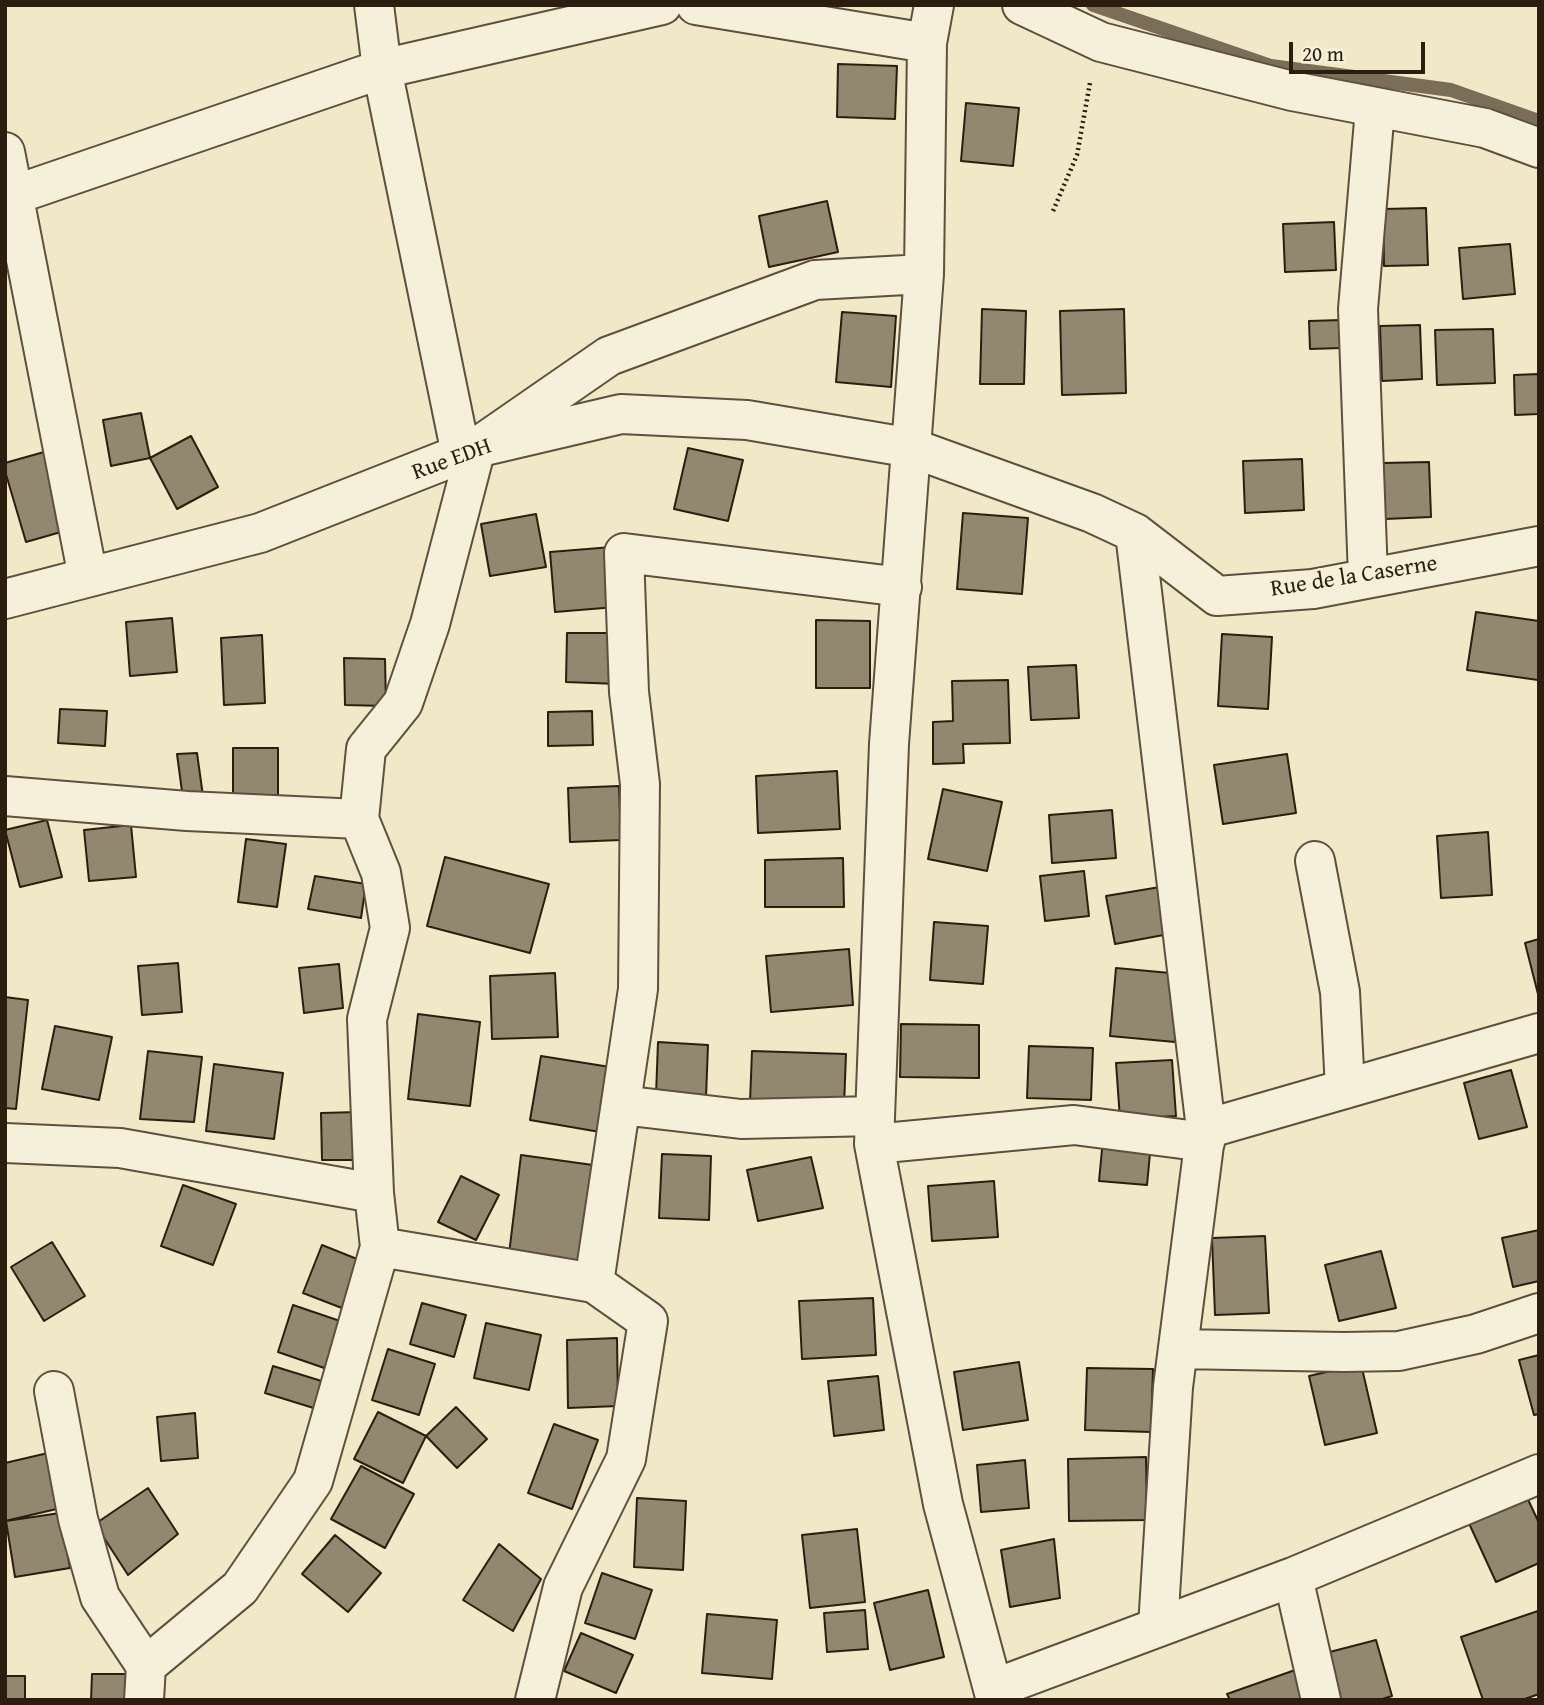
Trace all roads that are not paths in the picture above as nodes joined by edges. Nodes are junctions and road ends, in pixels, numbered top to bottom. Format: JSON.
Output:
{"nodes":[{"id":1,"x":374,"y":5,"type":"edge"},
{"id":2,"x":662,"y":5,"type":"edge"},
{"id":3,"x":696,"y":5,"type":"edge"},
{"id":4,"x":934,"y":5,"type":"edge"},
{"id":5,"x":1022,"y":5,"type":"edge"},
{"id":6,"x":927,"y":43,"type":"junction"},
{"id":7,"x":382,"y":69,"type":"junction"},
{"id":8,"x":1375,"y":109,"type":"junction"},
{"id":9,"x":1539,"y":148,"type":"edge"},
{"id":10,"x":5,"y":152,"type":"edge"},
{"id":11,"x":14,"y":194,"type":"junction"},
{"id":12,"x":924,"y":274,"type":"junction"},
{"id":13,"x":912,"y":448,"type":"junction"},
{"id":14,"x":468,"y":451,"type":"junction"},
{"id":15,"x":1135,"y":533,"type":"junction"},
{"id":16,"x":1539,"y":546,"type":"edge"},
{"id":17,"x":88,"y":577,"type":"junction"},
{"id":18,"x":1367,"y":578,"type":"junction"},
{"id":19,"x":902,"y":587,"type":"junction"},
{"id":20,"x":5,"y":598,"type":"edge"},
{"id":21,"x":5,"y":796,"type":"edge"},
{"id":22,"x":359,"y":818,"type":"junction"},
{"id":23,"x":1315,"y":861,"type":"dead end"},
{"id":24,"x":1539,"y":1033,"type":"edge"},
{"id":25,"x":1345,"y":1089,"type":"junction"},
{"id":26,"x":621,"y":1105,"type":"junction"},
{"id":27,"x":875,"y":1130,"type":"junction"},
{"id":28,"x":1206,"y":1135,"type":"junction"},
{"id":29,"x":5,"y":1143,"type":"edge"},
{"id":30,"x":374,"y":1194,"type":"junction"},
{"id":31,"x":380,"y":1247,"type":"junction"},
{"id":32,"x":594,"y":1283,"type":"junction"},
{"id":33,"x":1539,"y":1313,"type":"edge"},
{"id":34,"x":1178,"y":1349,"type":"junction"},
{"id":35,"x":54,"y":1391,"type":"dead end"},
{"id":36,"x":1539,"y":1474,"type":"edge"},
{"id":37,"x":1293,"y":1577,"type":"junction"},
{"id":38,"x":1158,"y":1628,"type":"junction"},
{"id":39,"x":145,"y":1683,"type":"edge"},
{"id":40,"x":994,"y":1694,"type":"edge"},
{"id":41,"x":535,"y":1700,"type":"edge"},
{"id":42,"x":1321,"y":1700,"type":"edge"}],
"edges":[{"from":1,"to":7,"type":"street"},
{"from":2,"to":7,"type":"street"},
{"from":3,"to":6,"type":"street"},
{"from":4,"to":6,"type":"street"},
{"from":5,"to":8,"type":"street"},
{"from":6,"to":12,"type":"street"},
{"from":7,"to":11,"type":"street"},
{"from":7,"to":14,"type":"street"},
{"from":8,"to":9,"type":"street"},
{"from":8,"to":18,"type":"street"},
{"from":10,"to":11,"type":"street"},
{"from":11,"to":17,"type":"street"},
{"from":12,"to":13,"type":"street"},
{"from":12,"to":14,"type":"street"},
{"from":13,"to":14,"type":"street","name":"Rue EDH"},
{"from":13,"to":15,"type":"street","name":"Rue de la Caserne"},
{"from":13,"to":19,"type":"street"},
{"from":14,"to":17,"type":"street","name":"Rue EDH"},
{"from":14,"to":22,"type":"street"},
{"from":15,"to":18,"type":"street","name":"Rue de la Caserne"},
{"from":15,"to":28,"type":"street"},
{"from":16,"to":18,"type":"street","name":"Rue de la Caserne"},
{"from":17,"to":20,"type":"street","name":"Rue EDH"},
{"from":19,"to":26,"type":"street"},
{"from":19,"to":27,"type":"street"},
{"from":21,"to":22,"type":"street"},
{"from":22,"to":30,"type":"street"},
{"from":23,"to":25,"type":"street"},
{"from":24,"to":25,"type":"street"},
{"from":25,"to":28,"type":"street"},
{"from":26,"to":27,"type":"street"},
{"from":26,"to":32,"type":"street"},
{"from":27,"to":28,"type":"street"},
{"from":27,"to":40,"type":"street"},
{"from":28,"to":34,"type":"street"},
{"from":29,"to":30,"type":"street"},
{"from":30,"to":31,"type":"street"},
{"from":31,"to":32,"type":"street"},
{"from":31,"to":39,"type":"street"},
{"from":32,"to":41,"type":"street"},
{"from":33,"to":34,"type":"street"},
{"from":34,"to":38,"type":"street"},
{"from":35,"to":39,"type":"street"},
{"from":36,"to":37,"type":"street"},
{"from":37,"to":38,"type":"street"},
{"from":37,"to":42,"type":"street"},
{"from":38,"to":40,"type":"street"}]}
